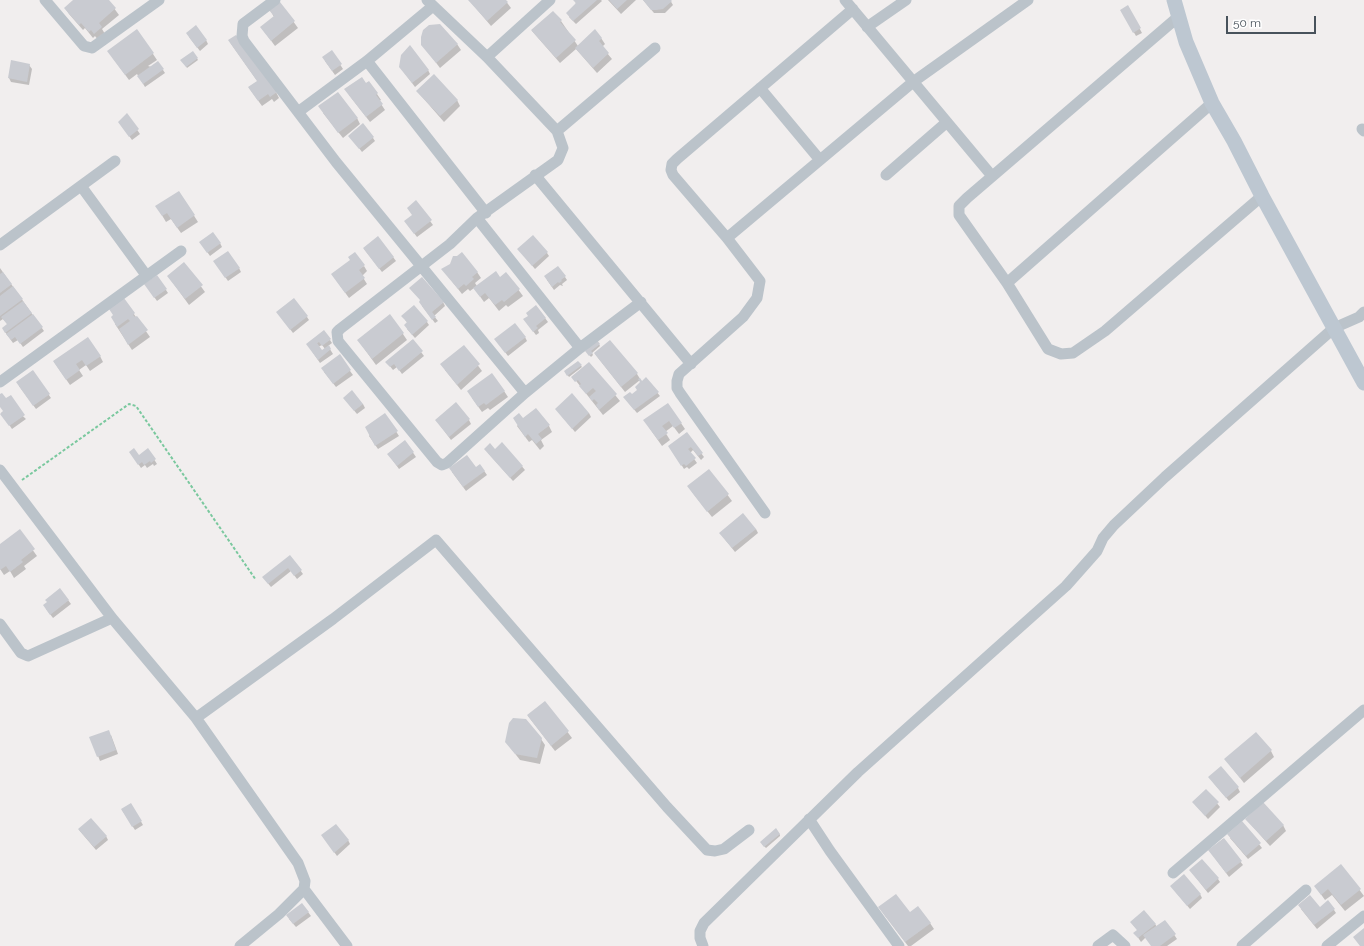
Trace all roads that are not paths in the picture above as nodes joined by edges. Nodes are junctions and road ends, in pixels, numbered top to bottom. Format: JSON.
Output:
{"nodes":[{"id":1,"x":45,"y":0,"type":"edge"},
{"id":2,"x":159,"y":0,"type":"edge"},
{"id":3,"x":275,"y":0,"type":"edge"},
{"id":4,"x":550,"y":0,"type":"edge"},
{"id":5,"x":845,"y":0,"type":"edge"},
{"id":6,"x":906,"y":0,"type":"edge"},
{"id":7,"x":1028,"y":0,"type":"edge"},
{"id":8,"x":1174,"y":0,"type":"edge"},
{"id":9,"x":430,"y":3,"type":"edge"},
{"id":10,"x":853,"y":9,"type":"junction"},
{"id":11,"x":1178,"y":17,"type":"junction"},
{"id":12,"x":867,"y":27,"type":"junction"},
{"id":13,"x":654,"y":48,"type":"dead end"},
{"id":14,"x":487,"y":57,"type":"junction"},
{"id":15,"x":367,"y":61,"type":"junction"},
{"id":16,"x":913,"y":82,"type":"junction"},
{"id":17,"x":760,"y":88,"type":"junction"},
{"id":18,"x":1212,"y":103,"type":"junction"},
{"id":19,"x":298,"y":112,"type":"junction"},
{"id":20,"x":947,"y":122,"type":"junction"},
{"id":21,"x":557,"y":131,"type":"junction"},
{"id":22,"x":820,"y":160,"type":"junction"},
{"id":23,"x":115,"y":161,"type":"dead end"},
{"id":24,"x":886,"y":174,"type":"dead end"},
{"id":25,"x":535,"y":175,"type":"junction"},
{"id":26,"x":992,"y":176,"type":"junction"},
{"id":27,"x":81,"y":186,"type":"junction"},
{"id":28,"x":1262,"y":196,"type":"junction"},
{"id":29,"x":481,"y":216,"type":"junction"},
{"id":30,"x":727,"y":238,"type":"junction"},
{"id":31,"x":0,"y":245,"type":"edge"},
{"id":32,"x":181,"y":251,"type":"dead end"},
{"id":33,"x":420,"y":266,"type":"junction"},
{"id":34,"x":146,"y":275,"type":"junction"},
{"id":35,"x":1007,"y":283,"type":"junction"},
{"id":36,"x":641,"y":302,"type":"junction"},
{"id":37,"x":1364,"y":312,"type":"edge"},
{"id":38,"x":1334,"y":328,"type":"junction"},
{"id":39,"x":580,"y":348,"type":"junction"},
{"id":40,"x":691,"y":364,"type":"junction"},
{"id":41,"x":0,"y":382,"type":"edge"},
{"id":42,"x":1364,"y":383,"type":"edge"},
{"id":43,"x":525,"y":393,"type":"junction"},
{"id":44,"x":0,"y":470,"type":"edge"},
{"id":45,"x":765,"y":513,"type":"dead end"},
{"id":46,"x":112,"y":618,"type":"junction"},
{"id":47,"x":0,"y":624,"type":"edge"},
{"id":48,"x":1364,"y":710,"type":"edge"},
{"id":49,"x":196,"y":718,"type":"junction"},
{"id":50,"x":809,"y":819,"type":"junction"},
{"id":51,"x":749,"y":830,"type":"dead end"},
{"id":52,"x":1173,"y":873,"type":"dead end"},
{"id":53,"x":304,"y":889,"type":"junction"},
{"id":54,"x":1306,"y":890,"type":"dead end"},
{"id":55,"x":1364,"y":916,"type":"edge"},
{"id":56,"x":240,"y":946,"type":"edge"},
{"id":57,"x":347,"y":946,"type":"edge"},
{"id":58,"x":703,"y":946,"type":"edge"},
{"id":59,"x":899,"y":946,"type":"edge"},
{"id":60,"x":1098,"y":946,"type":"edge"},
{"id":61,"x":1125,"y":946,"type":"edge"},
{"id":62,"x":1242,"y":946,"type":"edge"},
{"id":63,"x":1327,"y":946,"type":"edge"}],
"edges":[{"from":1,"to":2,"type":"street"},
{"from":3,"to":19,"type":"street"},
{"from":4,"to":14,"type":"street"},
{"from":5,"to":10,"type":"street"},
{"from":6,"to":12,"type":"street"},
{"from":7,"to":16,"type":"street"},
{"from":8,"to":11,"type":"main road"},
{"from":9,"to":14,"type":"street"},
{"from":9,"to":15,"type":"street"},
{"from":10,"to":12,"type":"street"},
{"from":10,"to":17,"type":"street"},
{"from":11,"to":18,"type":"main road"},
{"from":11,"to":26,"type":"street"},
{"from":12,"to":16,"type":"street"},
{"from":13,"to":21,"type":"street"},
{"from":14,"to":21,"type":"street"},
{"from":15,"to":19,"type":"street"},
{"from":15,"to":29,"type":"street"},
{"from":16,"to":20,"type":"street"},
{"from":16,"to":22,"type":"street"},
{"from":17,"to":22,"type":"street"},
{"from":17,"to":30,"type":"street"},
{"from":18,"to":28,"type":"main road"},
{"from":18,"to":35,"type":"street"},
{"from":19,"to":33,"type":"street"},
{"from":20,"to":24,"type":"street"},
{"from":20,"to":26,"type":"street"},
{"from":21,"to":25,"type":"street"},
{"from":22,"to":30,"type":"street"},
{"from":23,"to":27,"type":"street"},
{"from":25,"to":29,"type":"street"},
{"from":25,"to":36,"type":"street"},
{"from":26,"to":35,"type":"street"},
{"from":27,"to":31,"type":"street"},
{"from":27,"to":34,"type":"street"},
{"from":28,"to":35,"type":"street"},
{"from":28,"to":38,"type":"main road"},
{"from":29,"to":33,"type":"street"},
{"from":29,"to":39,"type":"street"},
{"from":30,"to":40,"type":"street"},
{"from":32,"to":34,"type":"street"},
{"from":33,"to":43,"type":"street"},
{"from":33,"to":43,"type":"street"},
{"from":34,"to":41,"type":"street"},
{"from":36,"to":39,"type":"street"},
{"from":36,"to":40,"type":"street"},
{"from":37,"to":38,"type":"street"},
{"from":38,"to":42,"type":"main road"},
{"from":38,"to":50,"type":"street"},
{"from":39,"to":43,"type":"street"},
{"from":40,"to":45,"type":"street"},
{"from":44,"to":46,"type":"street"},
{"from":46,"to":47,"type":"street"},
{"from":46,"to":49,"type":"street"},
{"from":48,"to":52,"type":"street"},
{"from":49,"to":51,"type":"street"},
{"from":49,"to":53,"type":"street"},
{"from":50,"to":58,"type":"street"},
{"from":50,"to":59,"type":"street"},
{"from":53,"to":56,"type":"street"},
{"from":53,"to":57,"type":"street"},
{"from":54,"to":62,"type":"street"},
{"from":55,"to":63,"type":"street"},
{"from":60,"to":61,"type":"street"}]}
